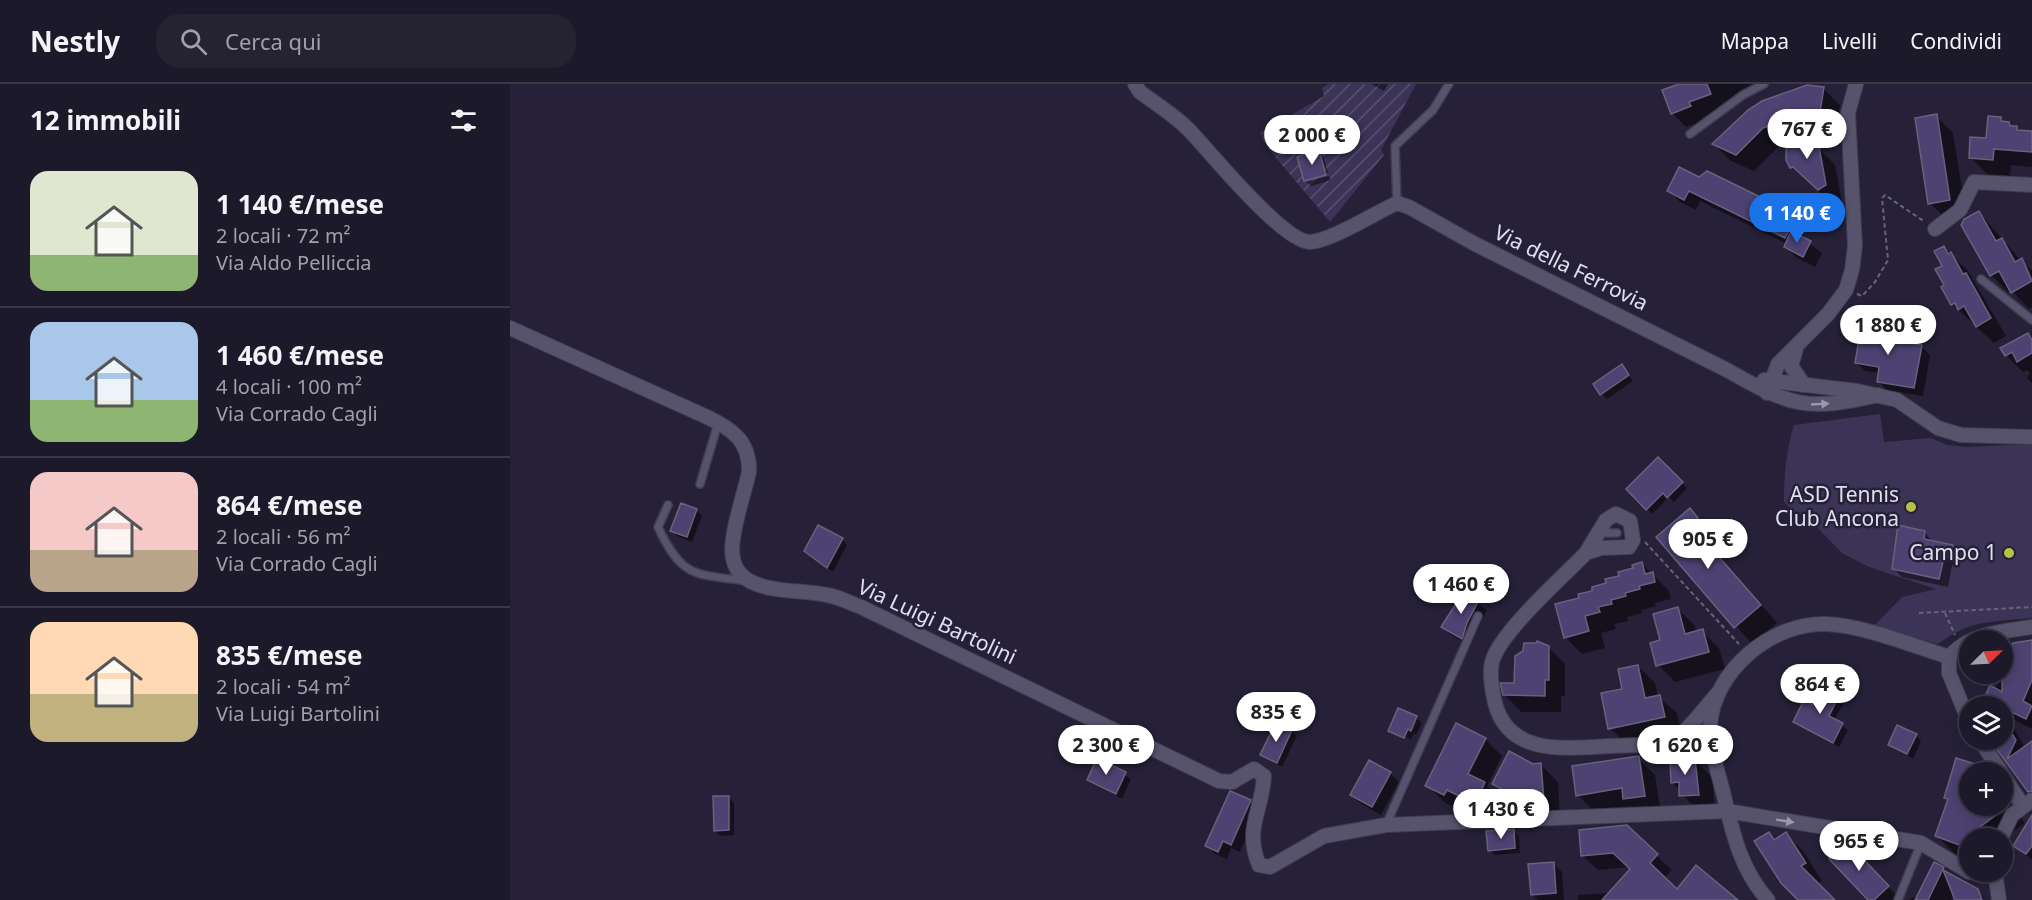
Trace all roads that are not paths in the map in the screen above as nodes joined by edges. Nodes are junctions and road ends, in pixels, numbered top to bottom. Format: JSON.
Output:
{"nodes":[{"id":1,"x":1136,"y":84,"type":"edge"},
{"id":2,"x":1449,"y":84,"type":"edge"},
{"id":3,"x":1764,"y":84,"type":"edge"},
{"id":4,"x":1856,"y":84,"type":"edge"},
{"id":5,"x":1690,"y":134,"type":"dead end"},
{"id":6,"x":2032,"y":185,"type":"edge"},
{"id":7,"x":1396,"y":203,"type":"junction"},
{"id":8,"x":1935,"y":229,"type":"road end"},
{"id":9,"x":1981,"y":279,"type":"dead end"},
{"id":10,"x":2032,"y":320,"type":"edge"},
{"id":11,"x":510,"y":328,"type":"edge"},
{"id":12,"x":1797,"y":347,"type":"junction"},
{"id":13,"x":1804,"y":385,"type":"junction"},
{"id":14,"x":1769,"y":388,"type":"junction"},
{"id":15,"x":1878,"y":395,"type":"junction"},
{"id":16,"x":1796,"y":404,"type":"junction"},
{"id":17,"x":707,"y":417,"type":"junction"},
{"id":18,"x":2032,"y":437,"type":"edge"},
{"id":19,"x":700,"y":484,"type":"dead end"},
{"id":20,"x":668,"y":505,"type":"dead end"},
{"id":21,"x":1596,"y":532,"type":"junction"},
{"id":22,"x":1617,"y":533,"type":"dead end"},
{"id":23,"x":1586,"y":553,"type":"junction"},
{"id":24,"x":747,"y":581,"type":"junction"},
{"id":25,"x":1478,"y":616,"type":"dead end"},
{"id":26,"x":2032,"y":627,"type":"edge"},
{"id":27,"x":1949,"y":657,"type":"junction"},
{"id":28,"x":1718,"y":694,"type":"junction"},
{"id":29,"x":1959,"y":697,"type":"edge"},
{"id":30,"x":1675,"y":740,"type":"junction"},
{"id":31,"x":1713,"y":754,"type":"junction"},
{"id":32,"x":2013,"y":786,"type":"edge"},
{"id":33,"x":2028,"y":803,"type":"edge"},
{"id":34,"x":1727,"y":811,"type":"junction"},
{"id":35,"x":1386,"y":825,"type":"junction"},
{"id":36,"x":2006,"y":828,"type":"edge"},
{"id":37,"x":1921,"y":843,"type":"junction"},
{"id":38,"x":1959,"y":866,"type":"edge"},
{"id":39,"x":1996,"y":882,"type":"edge"},
{"id":40,"x":1768,"y":900,"type":"edge"},
{"id":41,"x":1898,"y":900,"type":"edge"},
{"id":42,"x":1999,"y":900,"type":"edge"}],
"edges":[{"from":1,"to":7,"type":"street"},
{"from":2,"to":7,"type":"lane"},
{"from":3,"to":5,"type":"lane"},
{"from":4,"to":12,"type":"street"},
{"from":6,"to":8,"type":"street"},
{"from":7,"to":14,"type":"street","name":"Via della Ferrovia"},
{"from":9,"to":10,"type":"lane"},
{"from":11,"to":17,"type":"street"},
{"from":12,"to":13,"type":"street"},
{"from":12,"to":14,"type":"street"},
{"from":13,"to":14,"type":"street","name":"Via della Ferrovia"},
{"from":13,"to":15,"type":"street","name":"Via della Ferrovia"},
{"from":13,"to":16,"type":"street"},
{"from":14,"to":16,"type":"street","name":"Via della Ferrovia"},
{"from":16,"to":15,"type":"street","name":"Via della Ferrovia","one_way":true},
{"from":15,"to":18,"type":"street","name":"Via della Ferrovia"},
{"from":17,"to":19,"type":"lane"},
{"from":17,"to":24,"type":"street"},
{"from":20,"to":24,"type":"lane"},
{"from":21,"to":22,"type":"lane"},
{"from":21,"to":23,"type":"street"},
{"from":21,"to":23,"type":"street"},
{"from":23,"to":30,"type":"street"},
{"from":24,"to":35,"type":"street","name":"Via Luigi Bartolini"},
{"from":25,"to":35,"type":"lane"},
{"from":26,"to":27,"type":"street"},
{"from":27,"to":28,"type":"street"},
{"from":27,"to":29,"type":"street"},
{"from":28,"to":30,"type":"street"},
{"from":28,"to":31,"type":"street"},
{"from":30,"to":31,"type":"street"},
{"from":31,"to":34,"type":"street"},
{"from":32,"to":33,"type":"street"},
{"from":33,"to":36,"type":"street"},
{"from":34,"to":35,"type":"street","name":"Via Luigi Bartolini"},
{"from":34,"to":37,"type":"street","name":"Via Luigi Bartolini","one_way":true},
{"from":34,"to":40,"type":"street"},
{"from":37,"to":38,"type":"street","name":"Via Luigi Bartolini"},
{"from":37,"to":41,"type":"lane"},
{"from":39,"to":42,"type":"street"}]}
